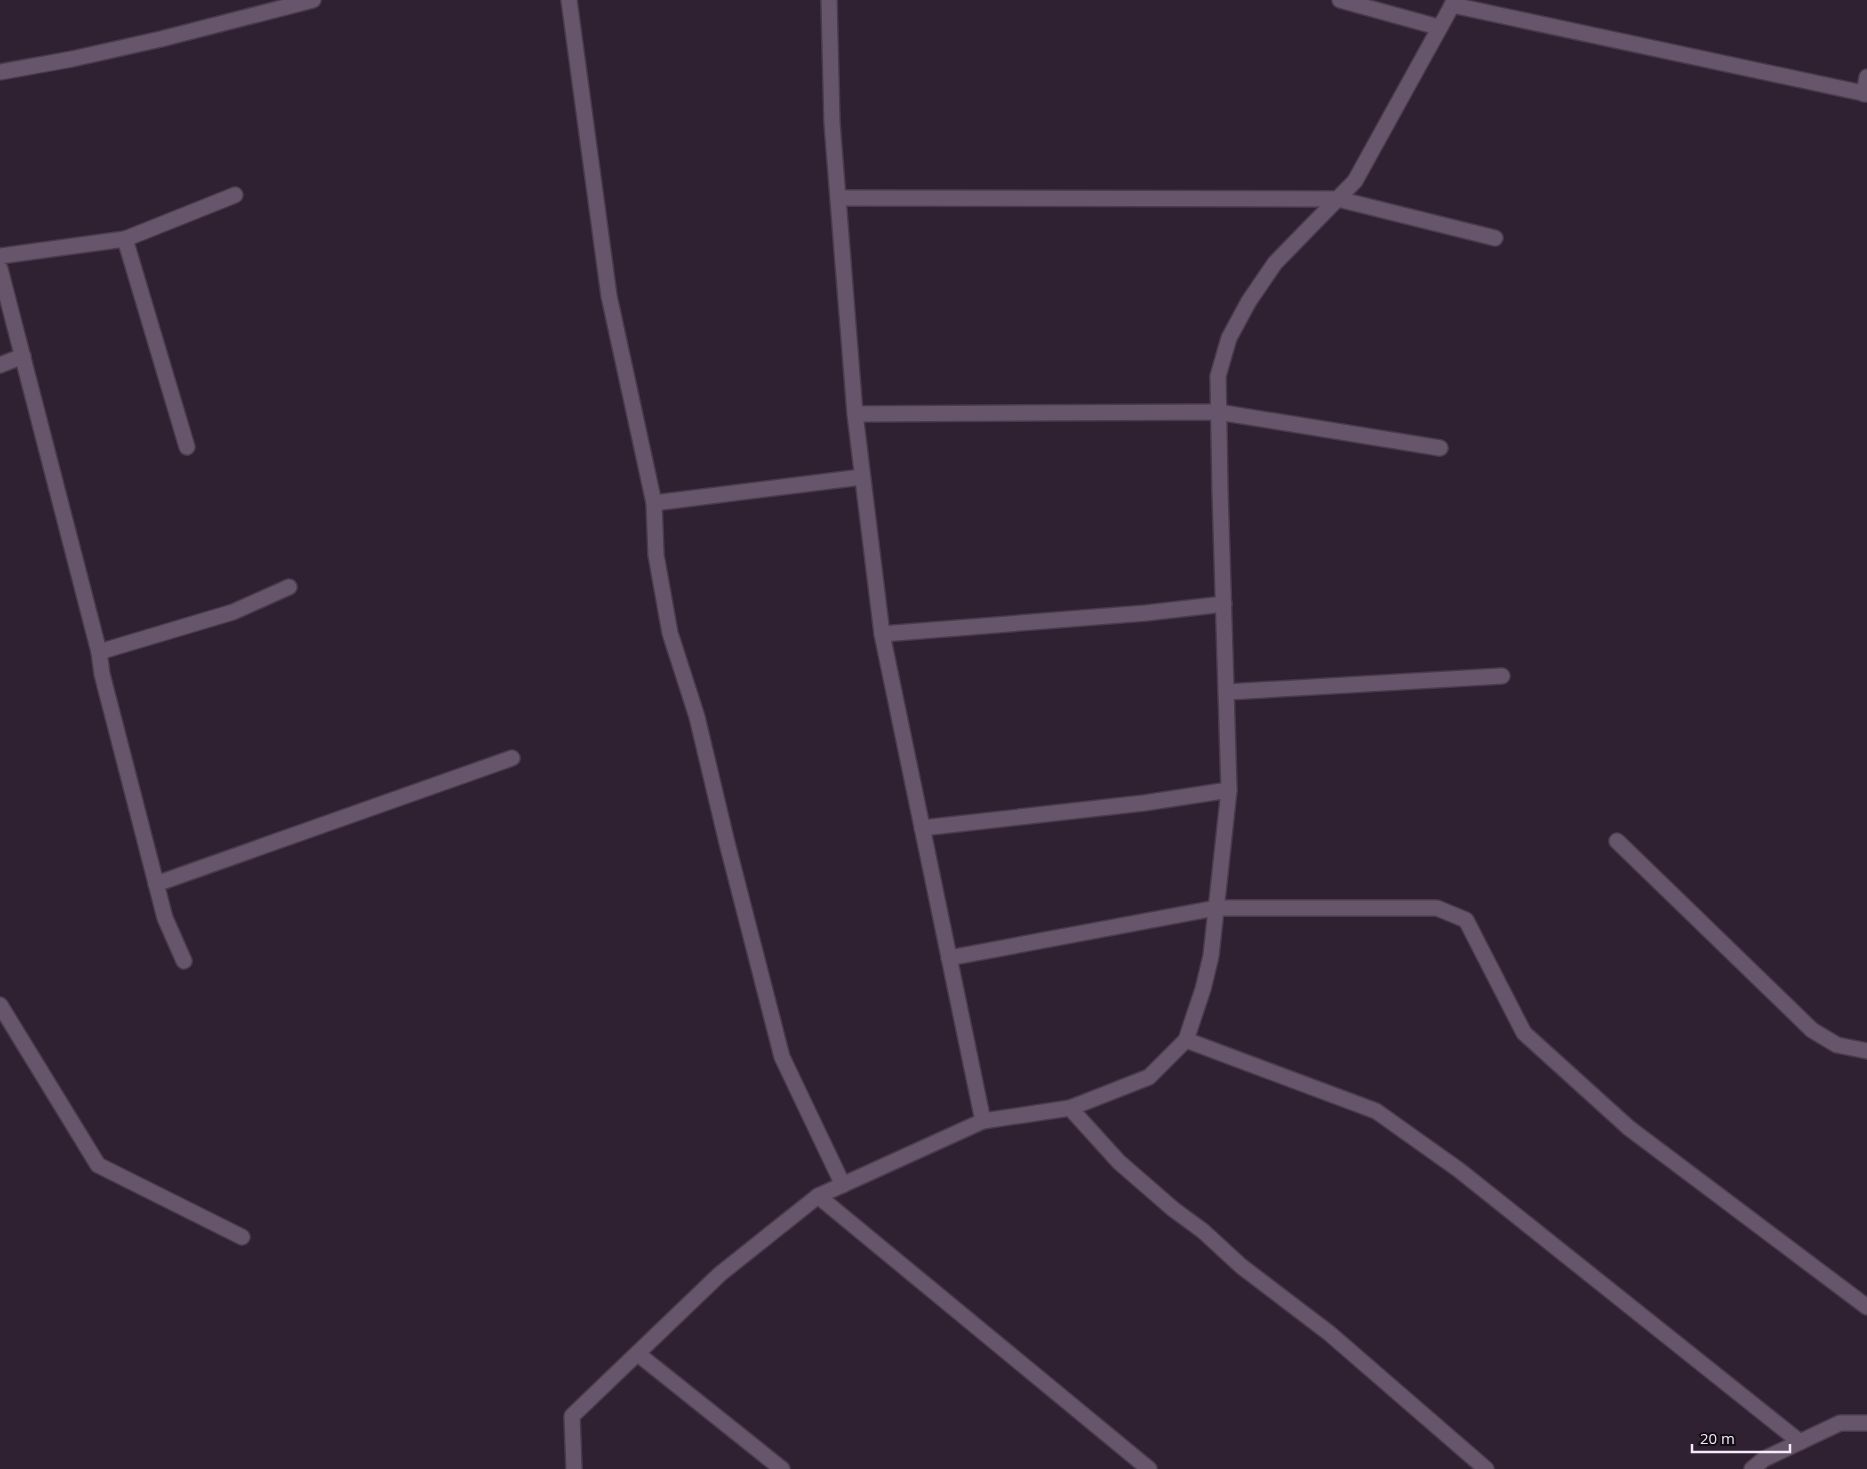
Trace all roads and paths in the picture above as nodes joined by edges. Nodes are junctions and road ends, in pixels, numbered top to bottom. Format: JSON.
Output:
{"nodes":[{"id":1,"x":313,"y":0,"type":"edge"},
{"id":2,"x":569,"y":0,"type":"edge"},
{"id":3,"x":829,"y":0,"type":"edge"},
{"id":4,"x":1340,"y":0,"type":"edge"},
{"id":5,"x":1453,"y":2,"type":"edge"},
{"id":6,"x":1438,"y":27,"type":"junction"},
{"id":7,"x":0,"y":72,"type":"edge"},
{"id":8,"x":1867,"y":77,"type":"edge"},
{"id":9,"x":1865,"y":94,"type":"edge"},
{"id":10,"x":235,"y":195,"type":"dead end"},
{"id":11,"x":839,"y":198,"type":"junction"},
{"id":12,"x":1338,"y":199,"type":"junction"},
{"id":13,"x":1495,"y":238,"type":"dead end"},
{"id":14,"x":125,"y":239,"type":"junction"},
{"id":15,"x":0,"y":256,"type":"edge"},
{"id":16,"x":0,"y":269,"type":"edge"},
{"id":17,"x":23,"y":356,"type":"junction"},
{"id":18,"x":0,"y":365,"type":"edge"},
{"id":19,"x":1218,"y":412,"type":"junction"},
{"id":20,"x":855,"y":414,"type":"junction"},
{"id":21,"x":187,"y":447,"type":"dead end"},
{"id":22,"x":1440,"y":448,"type":"dead end"},
{"id":23,"x":862,"y":477,"type":"junction"},
{"id":24,"x":654,"y":503,"type":"junction"},
{"id":25,"x":289,"y":587,"type":"dead end"},
{"id":26,"x":1224,"y":604,"type":"junction"},
{"id":27,"x":882,"y":634,"type":"junction"},
{"id":28,"x":99,"y":652,"type":"junction"},
{"id":29,"x":1502,"y":676,"type":"dead end"},
{"id":30,"x":1226,"y":692,"type":"junction"},
{"id":31,"x":512,"y":758,"type":"dead end"},
{"id":32,"x":1229,"y":790,"type":"junction"},
{"id":33,"x":922,"y":828,"type":"junction"},
{"id":34,"x":1617,"y":841,"type":"dead end"},
{"id":35,"x":156,"y":884,"type":"junction"},
{"id":36,"x":1216,"y":908,"type":"junction"},
{"id":37,"x":949,"y":958,"type":"junction"},
{"id":38,"x":184,"y":961,"type":"dead end"},
{"id":39,"x":1,"y":1011,"type":"edge"},
{"id":40,"x":1186,"y":1040,"type":"junction"},
{"id":41,"x":1867,"y":1051,"type":"edge"},
{"id":42,"x":1070,"y":1108,"type":"junction"},
{"id":43,"x":983,"y":1121,"type":"junction"},
{"id":44,"x":843,"y":1185,"type":"junction"},
{"id":45,"x":818,"y":1196,"type":"junction"},
{"id":46,"x":242,"y":1237,"type":"dead end"},
{"id":47,"x":1867,"y":1307,"type":"edge"},
{"id":48,"x":638,"y":1354,"type":"junction"},
{"id":49,"x":1867,"y":1422,"type":"edge"},
{"id":50,"x":1800,"y":1442,"type":"junction"},
{"id":51,"x":574,"y":1469,"type":"edge"},
{"id":52,"x":782,"y":1469,"type":"edge"},
{"id":53,"x":1149,"y":1469,"type":"edge"},
{"id":54,"x":1486,"y":1469,"type":"edge"},
{"id":55,"x":1752,"y":1469,"type":"edge"}],
"edges":[{"from":1,"to":7,"type":"street"},
{"from":2,"to":24,"type":"street"},
{"from":3,"to":11,"type":"street"},
{"from":4,"to":6,"type":"street"},
{"from":5,"to":6,"type":"street"},
{"from":5,"to":9,"type":"street"},
{"from":6,"to":12,"type":"street"},
{"from":8,"to":9,"type":"street"},
{"from":10,"to":14,"type":"street"},
{"from":11,"to":12,"type":"street"},
{"from":11,"to":20,"type":"street"},
{"from":12,"to":13,"type":"street"},
{"from":12,"to":19,"type":"street"},
{"from":14,"to":15,"type":"street"},
{"from":14,"to":21,"type":"street"},
{"from":16,"to":17,"type":"street"},
{"from":17,"to":18,"type":"street"},
{"from":17,"to":28,"type":"street"},
{"from":19,"to":20,"type":"street"},
{"from":19,"to":22,"type":"street"},
{"from":19,"to":26,"type":"street"},
{"from":20,"to":23,"type":"street"},
{"from":23,"to":24,"type":"street"},
{"from":23,"to":27,"type":"street"},
{"from":24,"to":44,"type":"street"},
{"from":25,"to":28,"type":"street"},
{"from":26,"to":27,"type":"street"},
{"from":26,"to":30,"type":"street"},
{"from":27,"to":33,"type":"street"},
{"from":28,"to":35,"type":"street"},
{"from":29,"to":30,"type":"street"},
{"from":30,"to":32,"type":"street"},
{"from":31,"to":35,"type":"street"},
{"from":32,"to":33,"type":"street"},
{"from":32,"to":36,"type":"street"},
{"from":33,"to":37,"type":"street"},
{"from":34,"to":41,"type":"street"},
{"from":35,"to":38,"type":"street"},
{"from":36,"to":37,"type":"street"},
{"from":36,"to":40,"type":"street"},
{"from":36,"to":47,"type":"street"},
{"from":37,"to":43,"type":"street"},
{"from":39,"to":46,"type":"street"},
{"from":40,"to":42,"type":"street"},
{"from":40,"to":50,"type":"street"},
{"from":42,"to":43,"type":"street"},
{"from":42,"to":54,"type":"street"},
{"from":43,"to":44,"type":"street"},
{"from":44,"to":45,"type":"street"},
{"from":45,"to":48,"type":"street"},
{"from":45,"to":53,"type":"street"},
{"from":48,"to":51,"type":"street"},
{"from":48,"to":52,"type":"street"},
{"from":49,"to":50,"type":"street"},
{"from":50,"to":55,"type":"street"}]}
